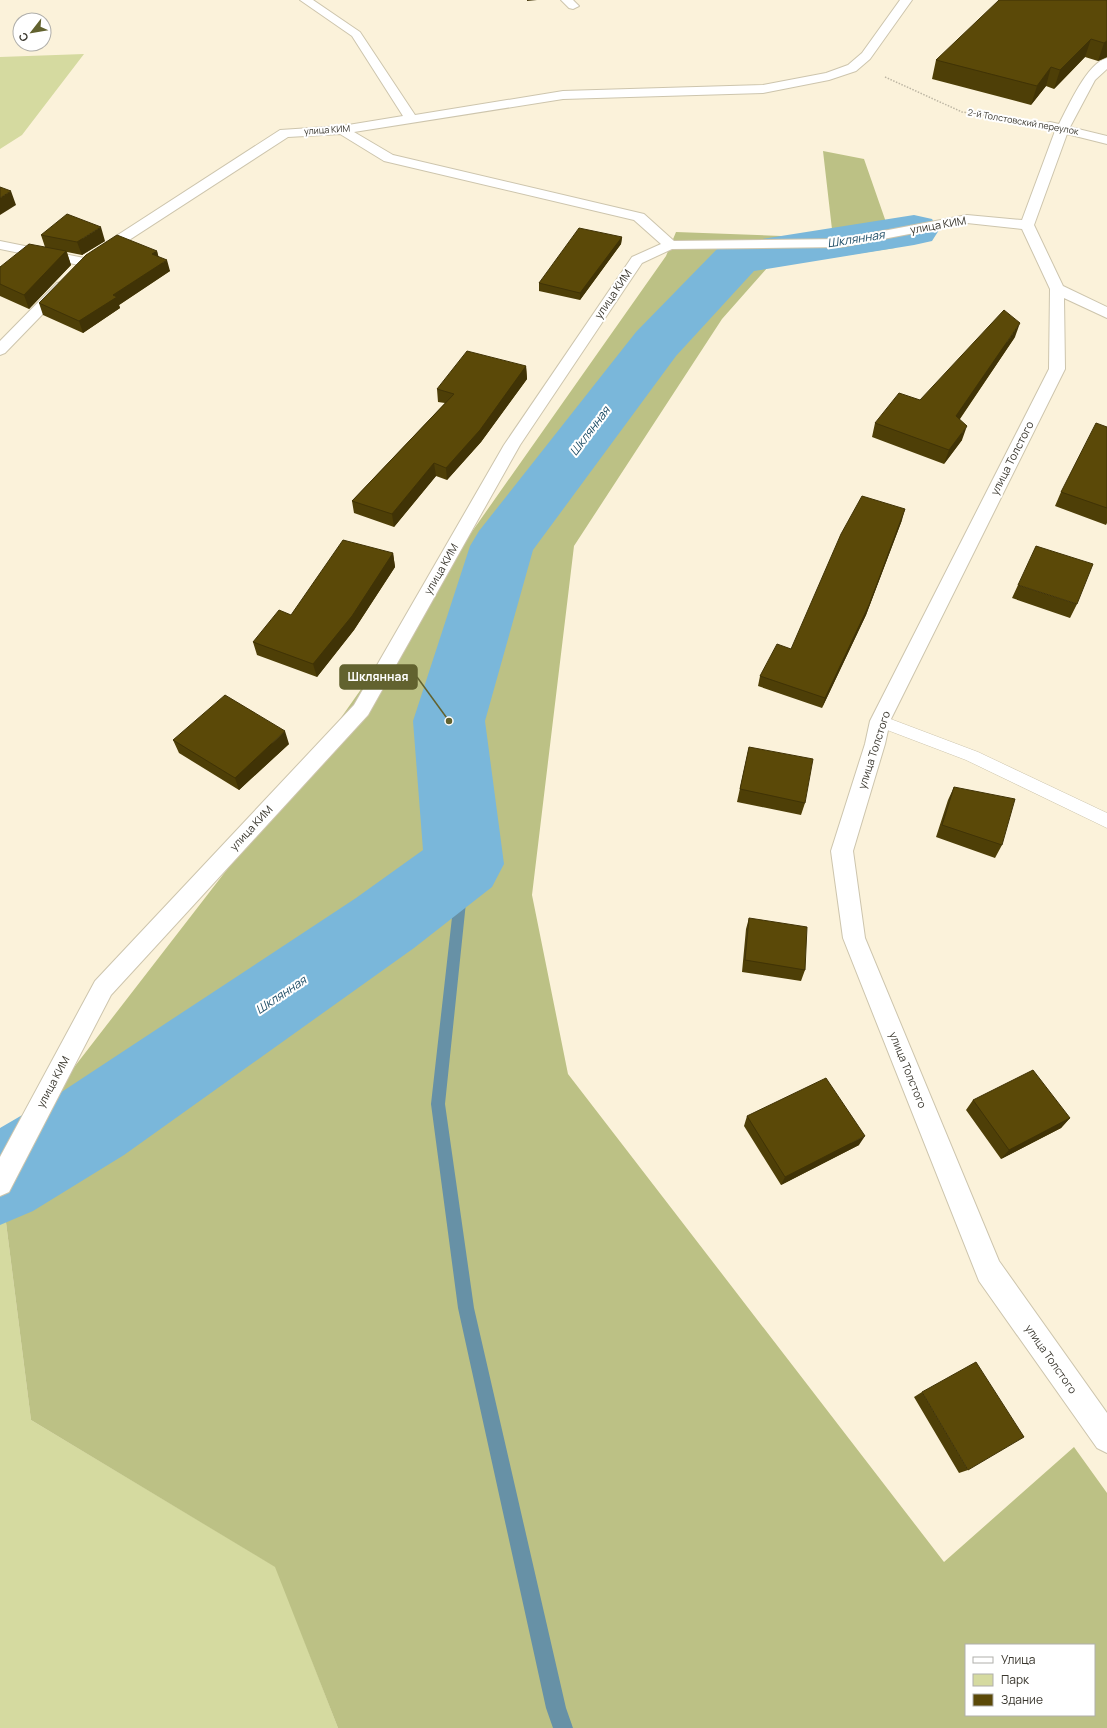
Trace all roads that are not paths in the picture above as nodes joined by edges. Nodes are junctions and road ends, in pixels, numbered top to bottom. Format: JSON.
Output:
{"nodes":[{"id":1,"x":306,"y":0,"type":"edge"},
{"id":2,"x":906,"y":0,"type":"edge"},
{"id":3,"x":1107,"y":62,"type":"edge"},
{"id":4,"x":412,"y":120,"type":"junction"},
{"id":5,"x":1056,"y":127,"type":"junction"},
{"id":6,"x":342,"y":130,"type":"junction"},
{"id":7,"x":1107,"y":140,"type":"edge"},
{"id":8,"x":1026,"y":225,"type":"junction"},
{"id":9,"x":0,"y":245,"type":"edge"},
{"id":10,"x":670,"y":245,"type":"junction"},
{"id":11,"x":84,"y":262,"type":"junction"},
{"id":12,"x":1057,"y":289,"type":"junction"},
{"id":13,"x":1107,"y":313,"type":"edge"},
{"id":14,"x":0,"y":350,"type":"edge"},
{"id":15,"x":880,"y":721,"type":"junction"},
{"id":16,"x":1107,"y":821,"type":"edge"},
{"id":17,"x":0,"y":1184,"type":"edge"},
{"id":18,"x":1107,"y":1438,"type":"edge"}],
"edges":[{"from":1,"to":4,"type":"street"},
{"from":2,"to":4,"type":"street","name":"улица КИМ"},
{"from":3,"to":5,"type":"street"},
{"from":4,"to":6,"type":"street","name":"улица КИМ"},
{"from":5,"to":7,"type":"street","name":"2-й Толстовский переулок"},
{"from":5,"to":8,"type":"street"},
{"from":6,"to":10,"type":"street"},
{"from":6,"to":11,"type":"street","name":"улица КИМ"},
{"from":8,"to":10,"type":"street","name":"улица КИМ"},
{"from":8,"to":12,"type":"street","name":"улица Толстого"},
{"from":9,"to":11,"type":"street"},
{"from":10,"to":17,"type":"street","name":"улица КИМ"},
{"from":11,"to":14,"type":"street","name":"улица КИМ"},
{"from":12,"to":13,"type":"street"},
{"from":12,"to":15,"type":"street","name":"улица Толстого"},
{"from":15,"to":16,"type":"lane"},
{"from":15,"to":18,"type":"street","name":"улица Толстого"}]}
